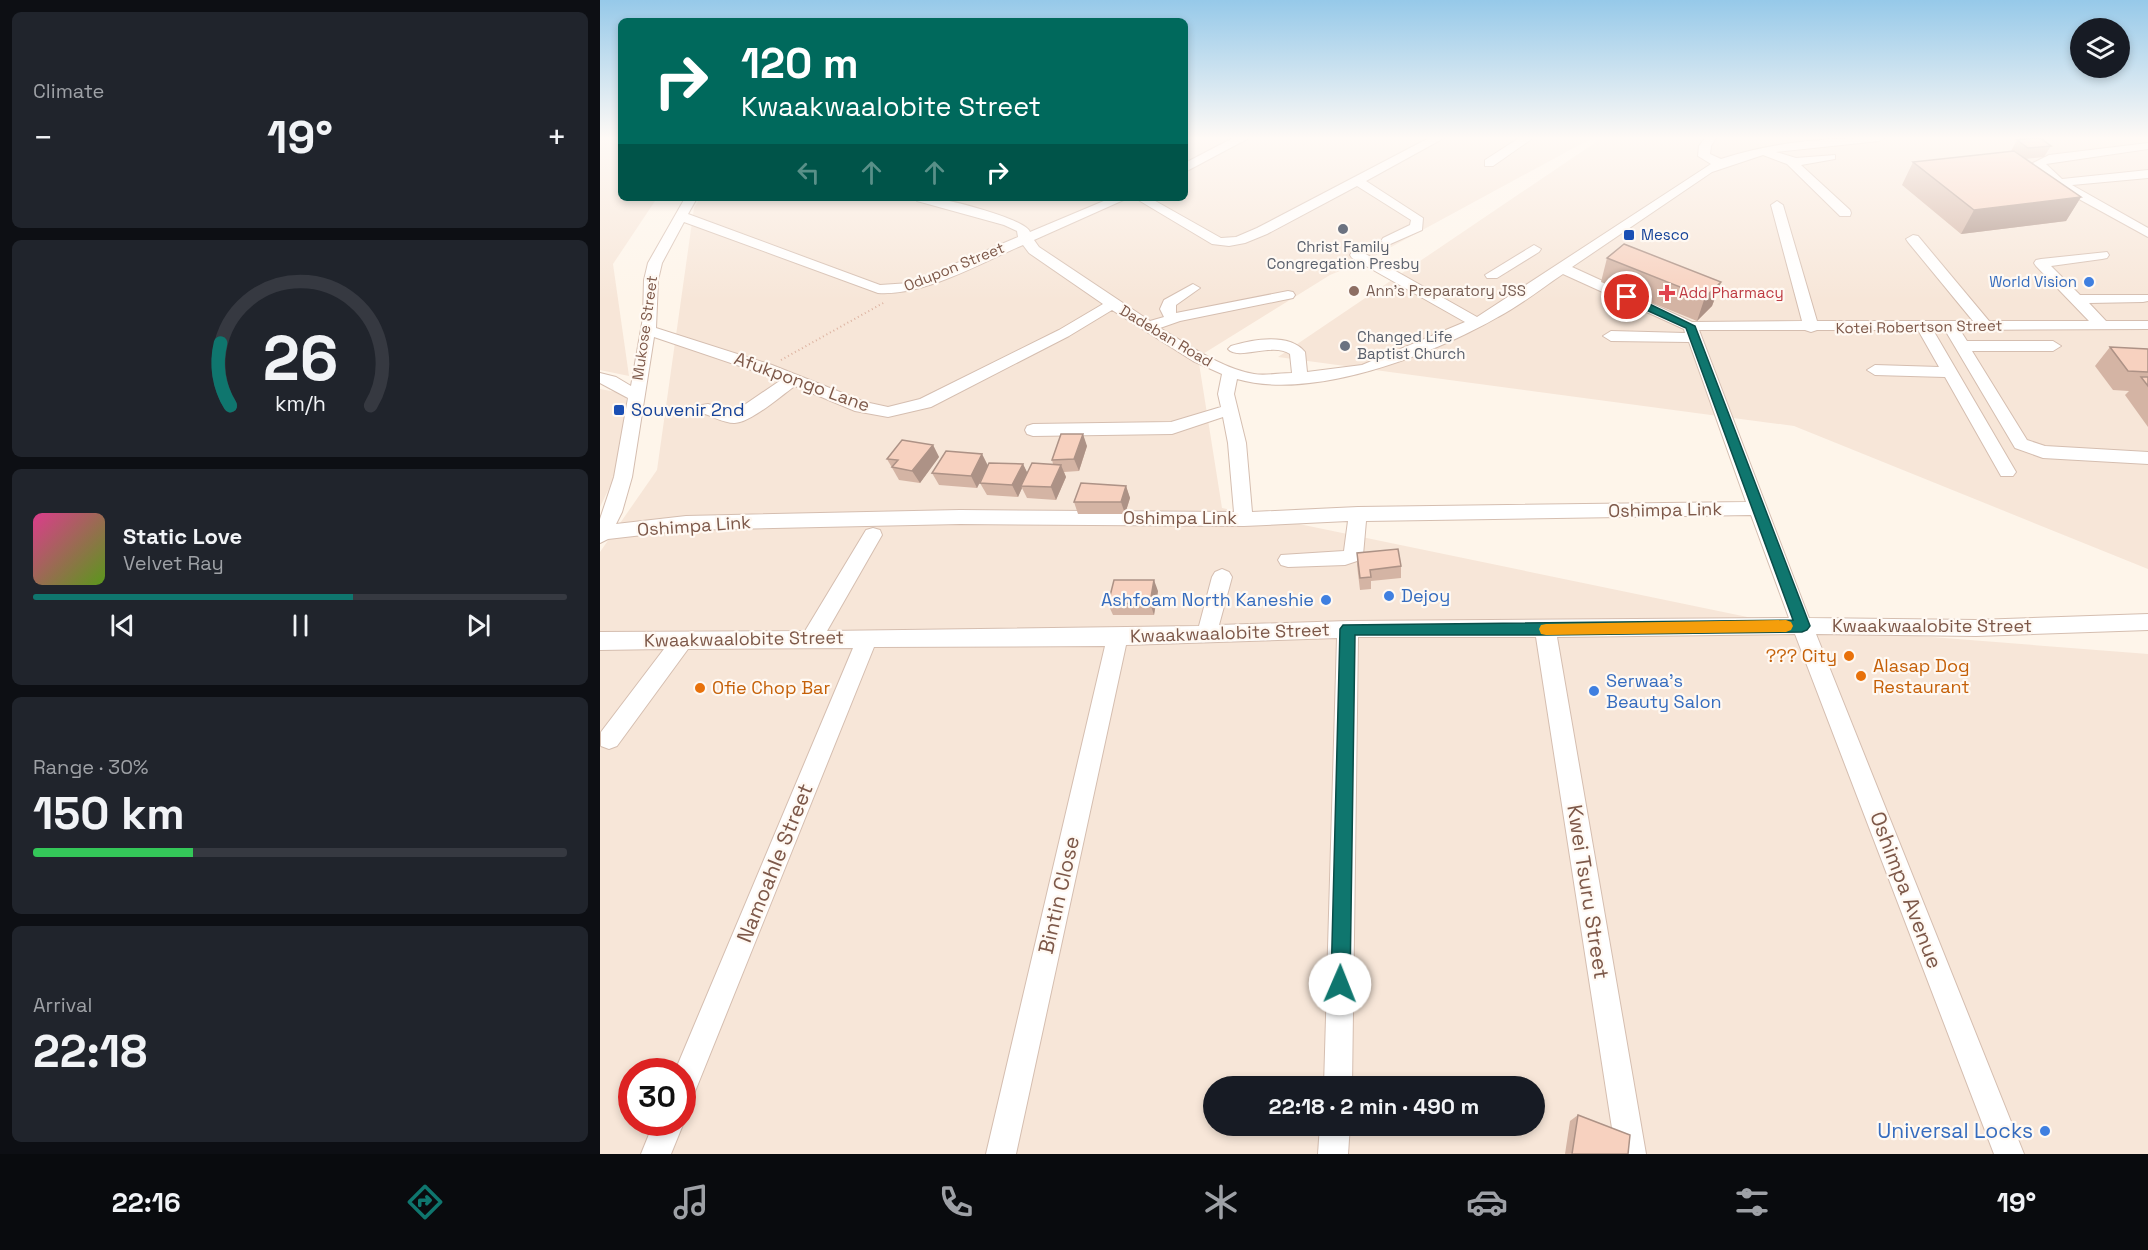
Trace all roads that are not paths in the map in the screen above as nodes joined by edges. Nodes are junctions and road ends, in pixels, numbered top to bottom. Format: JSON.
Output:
{"nodes":[{"id":1,"x":1339,"y":192,"type":"edge"},
{"id":2,"x":1375,"y":192,"type":"edge"},
{"id":3,"x":1675,"y":192,"type":"edge"},
{"id":4,"x":1823,"y":192,"type":"edge"},
{"id":5,"x":2076,"y":192,"type":"edge"},
{"id":6,"x":690,"y":201,"type":"edge"},
{"id":7,"x":932,"y":201,"type":"edge"},
{"id":8,"x":1115,"y":201,"type":"edge"},
{"id":9,"x":1147,"y":201,"type":"edge"},
{"id":10,"x":1778,"y":205,"type":"dead end"},
{"id":11,"x":1845,"y":213,"type":"dead end"},
{"id":12,"x":681,"y":216,"type":"junction"},
{"id":13,"x":2148,"y":233,"type":"edge"},
{"id":14,"x":1025,"y":238,"type":"junction"},
{"id":15,"x":1913,"y":239,"type":"dead end"},
{"id":16,"x":1388,"y":241,"type":"dead end"},
{"id":17,"x":1534,"y":249,"type":"dead end"},
{"id":18,"x":1357,"y":255,"type":"dead end"},
{"id":19,"x":2103,"y":255,"type":"dead end"},
{"id":20,"x":1564,"y":268,"type":"junction"},
{"id":21,"x":1532,"y":269,"type":"junction"},
{"id":22,"x":1492,"y":275,"type":"dead end"},
{"id":23,"x":1193,"y":288,"type":"dead end"},
{"id":24,"x":1288,"y":295,"type":"dead end"},
{"id":25,"x":2143,"y":298,"type":"dead end"},
{"id":26,"x":2076,"y":299,"type":"junction"},
{"id":27,"x":1113,"y":304,"type":"junction"},
{"id":28,"x":1172,"y":319,"type":"junction"},
{"id":29,"x":1477,"y":323,"type":"junction"},
{"id":30,"x":2102,"y":325,"type":"junction"},
{"id":31,"x":2148,"y":325,"type":"edge"},
{"id":32,"x":1985,"y":326,"type":"junction"},
{"id":33,"x":1148,"y":327,"type":"junction"},
{"id":34,"x":1924,"y":327,"type":"junction"},
{"id":35,"x":1950,"y":327,"type":"junction"},
{"id":36,"x":1811,"y":328,"type":"junction"},
{"id":37,"x":648,"y":330,"type":"junction"},
{"id":38,"x":1691,"y":332,"type":"junction"},
{"id":39,"x":1611,"y":336,"type":"dead end"},
{"id":40,"x":1962,"y":345,"type":"junction"},
{"id":41,"x":2053,"y":346,"type":"dead end"},
{"id":42,"x":1236,"y":349,"type":"dead end"},
{"id":43,"x":1875,"y":370,"type":"dead end"},
{"id":44,"x":1230,"y":372,"type":"junction"},
{"id":45,"x":1950,"y":372,"type":"junction"},
{"id":46,"x":1300,"y":378,"type":"junction"},
{"id":47,"x":794,"y":380,"type":"junction"},
{"id":48,"x":604,"y":383,"type":"edge"},
{"id":49,"x":635,"y":395,"type":"junction"},
{"id":50,"x":708,"y":409,"type":"dead end"},
{"id":51,"x":1228,"y":410,"type":"junction"},
{"id":52,"x":1033,"y":430,"type":"dead end"},
{"id":53,"x":2148,"y":458,"type":"edge"},
{"id":54,"x":2007,"y":472,"type":"dead end"},
{"id":55,"x":1758,"y":508,"type":"junction"},
{"id":56,"x":1358,"y":514,"type":"junction"},
{"id":57,"x":1244,"y":519,"type":"junction"},
{"id":58,"x":601,"y":535,"type":"edge"},
{"id":59,"x":873,"y":535,"type":"dead end"},
{"id":60,"x":1288,"y":560,"type":"dead end"},
{"id":61,"x":1222,"y":577,"type":"dead end"},
{"id":62,"x":2146,"y":625,"type":"edge"},
{"id":63,"x":1802,"y":626,"type":"junction"},
{"id":64,"x":1348,"y":629,"type":"junction"},
{"id":65,"x":1545,"y":629,"type":"junction"},
{"id":66,"x":1208,"y":632,"type":"junction"},
{"id":67,"x":1117,"y":637,"type":"junction"},
{"id":68,"x":812,"y":638,"type":"junction"},
{"id":69,"x":867,"y":638,"type":"junction"},
{"id":70,"x":683,"y":640,"type":"junction"},
{"id":71,"x":600,"y":641,"type":"edge"},
{"id":72,"x":609,"y":739,"type":"dead end"},
{"id":73,"x":695,"y":1058,"type":"edge"},
{"id":74,"x":1338,"y":1076,"type":"edge"},
{"id":75,"x":663,"y":1136,"type":"edge"},
{"id":76,"x":1334,"y":1136,"type":"edge"},
{"id":77,"x":656,"y":1154,"type":"edge"},
{"id":78,"x":1001,"y":1154,"type":"edge"},
{"id":79,"x":1333,"y":1154,"type":"edge"},
{"id":80,"x":1631,"y":1154,"type":"edge"},
{"id":81,"x":2009,"y":1154,"type":"edge"}],
"edges":[{"from":1,"to":9,"type":"street"},
{"from":2,"to":16,"type":"street"},
{"from":3,"to":20,"type":"street","name":"Dadeban Road"},
{"from":4,"to":11,"type":"street"},
{"from":5,"to":13,"type":"street"},
{"from":6,"to":12,"type":"street","name":"Mukose Street"},
{"from":7,"to":14,"type":"street","name":"Dadeban Road"},
{"from":8,"to":14,"type":"street","name":"Odupon Street"},
{"from":10,"to":36,"type":"street"},
{"from":12,"to":14,"type":"street","name":"Odupon Street"},
{"from":12,"to":37,"type":"street","name":"Mukose Street"},
{"from":14,"to":27,"type":"street","name":"Dadeban Road"},
{"from":15,"to":32,"type":"street"},
{"from":17,"to":21,"type":"street"},
{"from":18,"to":29,"type":"street"},
{"from":19,"to":26,"type":"street"},
{"from":20,"to":21,"type":"street","name":"Dadeban Road"},
{"from":20,"to":38,"type":"street"},
{"from":21,"to":22,"type":"street"},
{"from":21,"to":29,"type":"street","name":"Dadeban Road"},
{"from":23,"to":28,"type":"street"},
{"from":24,"to":28,"type":"street"},
{"from":25,"to":26,"type":"street"},
{"from":26,"to":30,"type":"street"},
{"from":27,"to":33,"type":"street","name":"Dadeban Road"},
{"from":27,"to":47,"type":"street","name":"Afukpongo Lane"},
{"from":28,"to":33,"type":"street"},
{"from":29,"to":46,"type":"street","name":"Dadeban Road"},
{"from":30,"to":31,"type":"street","name":"Kotei Robertson Street"},
{"from":30,"to":32,"type":"street","name":"Kotei Robertson Street"},
{"from":32,"to":35,"type":"street","name":"Kotei Robertson Street"},
{"from":33,"to":44,"type":"street","name":"Dadeban Road"},
{"from":34,"to":35,"type":"street","name":"Kotei Robertson Street"},
{"from":34,"to":36,"type":"street","name":"Kotei Robertson Street"},
{"from":34,"to":45,"type":"street"},
{"from":35,"to":40,"type":"street"},
{"from":36,"to":38,"type":"street","name":"Kotei Robertson Street"},
{"from":37,"to":47,"type":"street","name":"Afukpongo Lane"},
{"from":37,"to":49,"type":"street","name":"Mukose Street"},
{"from":38,"to":39,"type":"street","name":"Kotei Robertson Street"},
{"from":38,"to":55,"type":"street","name":"Oshimpa Avenue"},
{"from":40,"to":41,"type":"street"},
{"from":40,"to":53,"type":"street"},
{"from":42,"to":46,"type":"street"},
{"from":43,"to":45,"type":"street"},
{"from":44,"to":46,"type":"street","name":"Dadeban Road"},
{"from":44,"to":51,"type":"street"},
{"from":45,"to":54,"type":"street"},
{"from":47,"to":50,"type":"street"},
{"from":48,"to":49,"type":"street"},
{"from":49,"to":58,"type":"street","name":"Mukose Street"},
{"from":51,"to":52,"type":"street"},
{"from":51,"to":57,"type":"street"},
{"from":55,"to":56,"type":"street","name":"Oshimpa Link"},
{"from":55,"to":63,"type":"street","name":"Oshimpa Avenue"},
{"from":56,"to":57,"type":"street","name":"Oshimpa Link"},
{"from":56,"to":60,"type":"street"},
{"from":57,"to":58,"type":"street","name":"Oshimpa Link"},
{"from":59,"to":68,"type":"street"},
{"from":61,"to":66,"type":"street"},
{"from":62,"to":63,"type":"street","name":"Kwaakwaalobite Street"},
{"from":63,"to":65,"type":"street","name":"Kwaakwaalobite Street"},
{"from":63,"to":81,"type":"street","name":"Oshimpa Avenue"},
{"from":64,"to":65,"type":"street","name":"Kwaakwaalobite Street"},
{"from":64,"to":66,"type":"street","name":"Kwaakwaalobite Street"},
{"from":64,"to":74,"type":"street"},
{"from":65,"to":80,"type":"street","name":"Kwei Tsuru Street"},
{"from":66,"to":67,"type":"street","name":"Kwaakwaalobite Street"},
{"from":67,"to":69,"type":"street","name":"Kwaakwaalobite Street"},
{"from":67,"to":78,"type":"street","name":"Bintin Close"},
{"from":68,"to":69,"type":"street","name":"Kwaakwaalobite Street"},
{"from":68,"to":70,"type":"street","name":"Kwaakwaalobite Street"},
{"from":69,"to":73,"type":"street","name":"Namoahle Street"},
{"from":70,"to":71,"type":"street","name":"Kwaakwaalobite Street"},
{"from":70,"to":72,"type":"street"},
{"from":75,"to":77,"type":"street"},
{"from":76,"to":79,"type":"street"}]}
